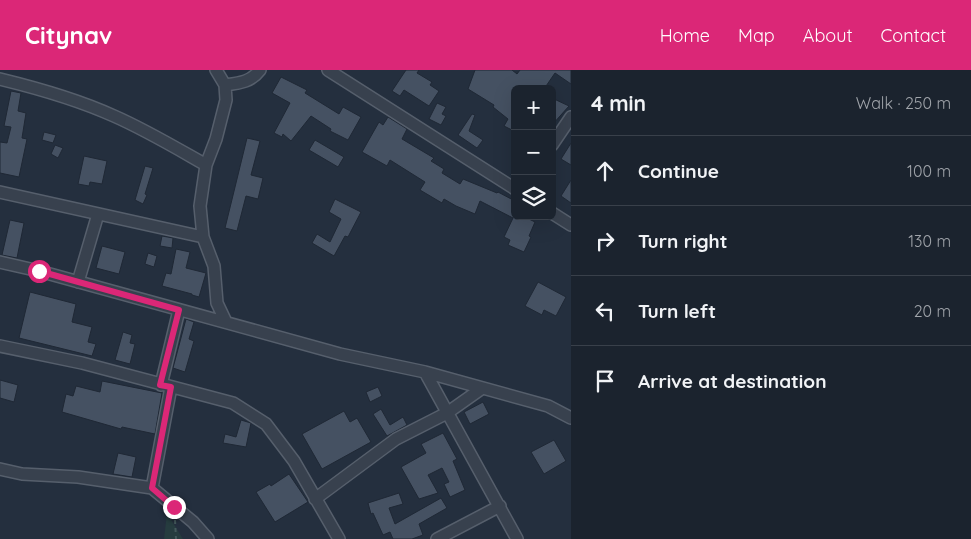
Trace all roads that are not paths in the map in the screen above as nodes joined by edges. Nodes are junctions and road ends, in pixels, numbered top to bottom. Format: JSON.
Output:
{"nodes":[{"id":1,"x":216,"y":70,"type":"edge"},
{"id":2,"x":260,"y":70,"type":"edge"},
{"id":3,"x":328,"y":70,"type":"edge"},
{"id":4,"x":0,"y":79,"type":"edge"},
{"id":5,"x":226,"y":84,"type":"junction"},
{"id":6,"x":571,"y":117,"type":"edge"},
{"id":7,"x":556,"y":139,"type":"edge"},
{"id":8,"x":206,"y":166,"type":"junction"},
{"id":9,"x":511,"y":187,"type":"edge"},
{"id":10,"x":0,"y":192,"type":"edge"},
{"id":11,"x":98,"y":214,"type":"junction"},
{"id":12,"x":556,"y":216,"type":"edge"},
{"id":13,"x":571,"y":225,"type":"edge"},
{"id":14,"x":203,"y":237,"type":"junction"},
{"id":15,"x":0,"y":262,"type":"edge"},
{"id":16,"x":78,"y":282,"type":"junction"},
{"id":17,"x":179,"y":310,"type":"junction"},
{"id":18,"x":226,"y":322,"type":"junction"},
{"id":19,"x":0,"y":346,"type":"edge"},
{"id":20,"x":425,"y":372,"type":"junction"},
{"id":21,"x":166,"y":386,"type":"junction"},
{"id":22,"x":481,"y":389,"type":"junction"},
{"id":23,"x":447,"y":412,"type":"junction"},
{"id":24,"x":571,"y":418,"type":"edge"},
{"id":25,"x":0,"y":468,"type":"edge"},
{"id":26,"x":152,"y":488,"type":"junction"},
{"id":27,"x":316,"y":499,"type":"junction"},
{"id":28,"x":500,"y":506,"type":"junction"},
{"id":29,"x":208,"y":539,"type":"edge"},
{"id":30,"x":339,"y":539,"type":"edge"},
{"id":31,"x":438,"y":539,"type":"edge"},
{"id":32,"x":517,"y":539,"type":"edge"}],
"edges":[{"from":1,"to":5,"type":"street"},
{"from":2,"to":5,"type":"street"},
{"from":3,"to":9,"type":"street"},
{"from":4,"to":8,"type":"street"},
{"from":5,"to":8,"type":"street"},
{"from":6,"to":7,"type":"street"},
{"from":8,"to":14,"type":"street"},
{"from":10,"to":11,"type":"street"},
{"from":11,"to":14,"type":"street"},
{"from":11,"to":16,"type":"street"},
{"from":12,"to":13,"type":"street"},
{"from":14,"to":18,"type":"street"},
{"from":15,"to":16,"type":"street"},
{"from":16,"to":17,"type":"street"},
{"from":17,"to":18,"type":"street"},
{"from":17,"to":21,"type":"street"},
{"from":18,"to":20,"type":"street"},
{"from":19,"to":21,"type":"street"},
{"from":20,"to":22,"type":"street"},
{"from":20,"to":23,"type":"street"},
{"from":21,"to":26,"type":"street"},
{"from":21,"to":27,"type":"street"},
{"from":22,"to":23,"type":"street"},
{"from":22,"to":24,"type":"street"},
{"from":23,"to":27,"type":"street"},
{"from":23,"to":28,"type":"street"},
{"from":25,"to":26,"type":"street"},
{"from":26,"to":29,"type":"street"},
{"from":27,"to":30,"type":"street"},
{"from":28,"to":31,"type":"street"},
{"from":28,"to":32,"type":"street"}]}
